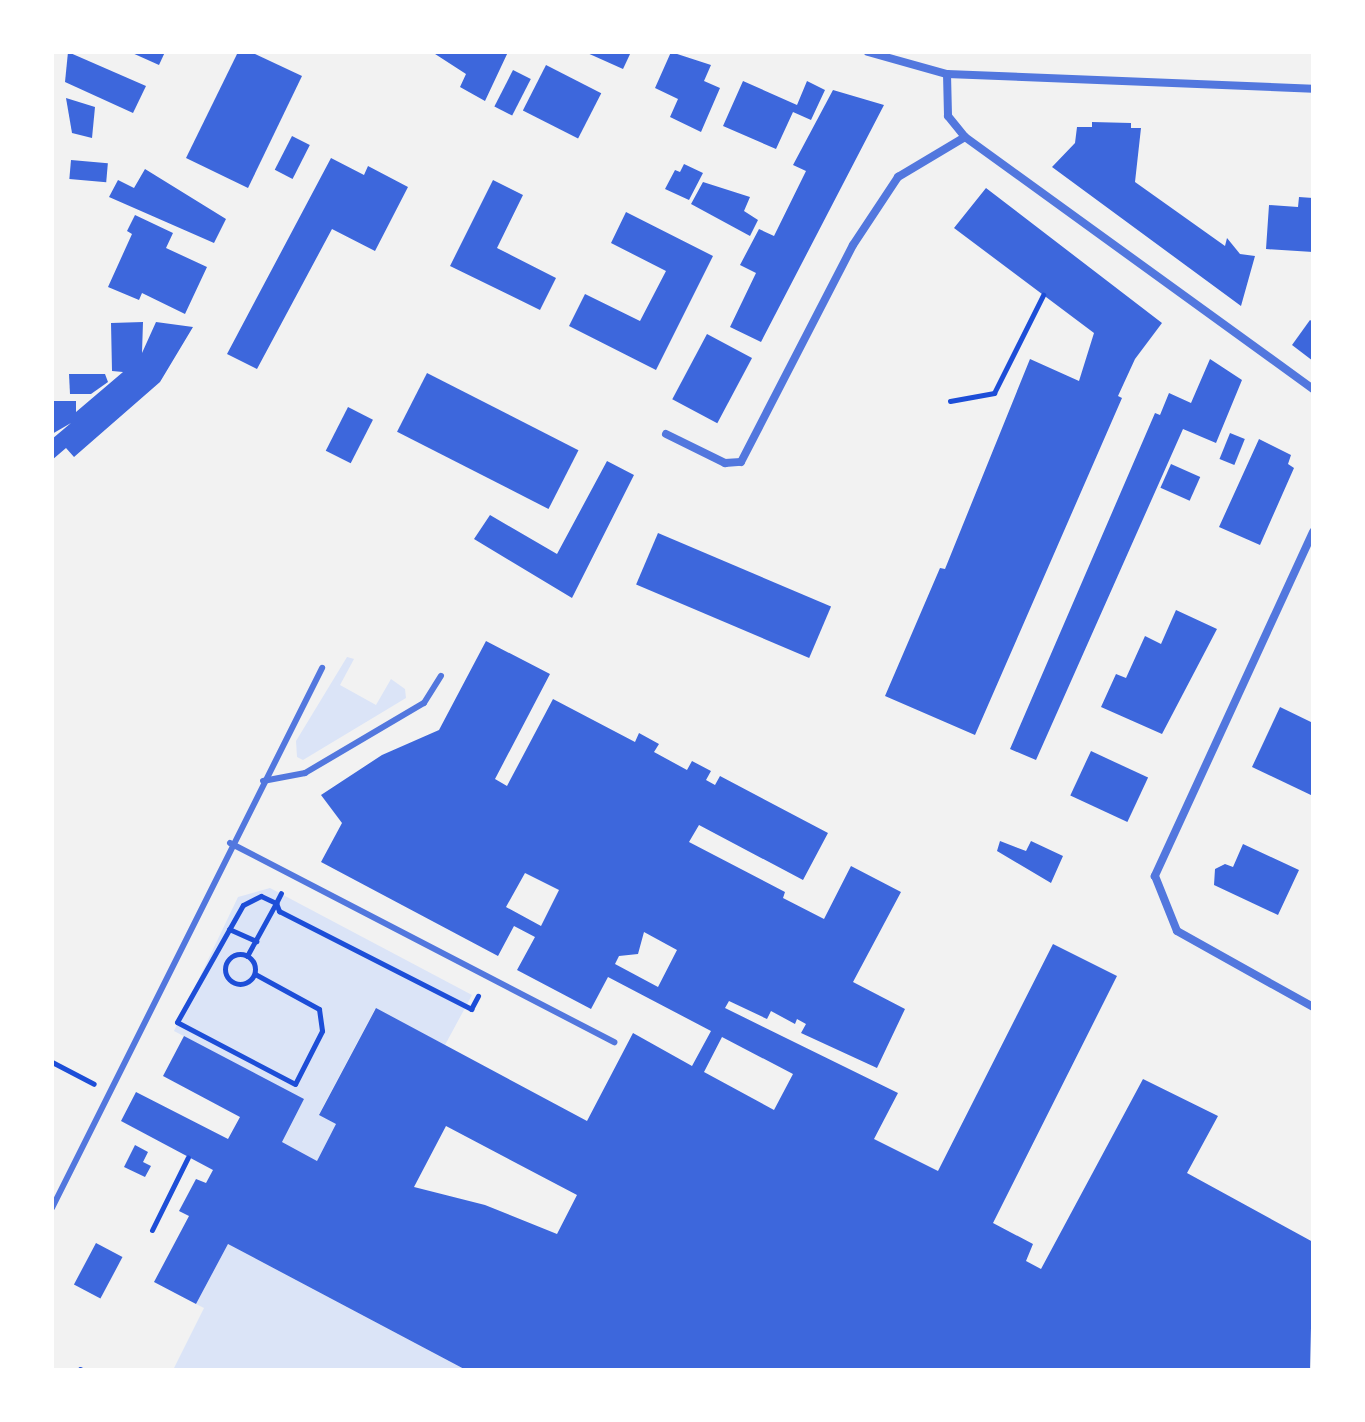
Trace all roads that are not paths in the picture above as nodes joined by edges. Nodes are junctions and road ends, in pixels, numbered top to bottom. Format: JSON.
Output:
{"nodes":[{"id":1,"x":868,"y":52,"type":"edge"},
{"id":2,"x":947,"y":74,"type":"junction"},
{"id":3,"x":1313,"y":89,"type":"edge"},
{"id":4,"x":965,"y":137,"type":"junction"},
{"id":5,"x":1313,"y":389,"type":"edge"},
{"id":6,"x":666,"y":434,"type":"dead end"},
{"id":7,"x":1313,"y":532,"type":"edge"},
{"id":8,"x":322,"y":668,"type":"dead end"},
{"id":9,"x":441,"y":676,"type":"dead end"},
{"id":10,"x":263,"y":781,"type":"junction"},
{"id":11,"x":230,"y":843,"type":"junction"},
{"id":12,"x":1313,"y":1007,"type":"edge"},
{"id":13,"x":614,"y":1042,"type":"dead end"},
{"id":14,"x":52,"y":1208,"type":"edge"}],
"edges":[{"from":1,"to":2,"type":"street"},
{"from":2,"to":3,"type":"street"},
{"from":2,"to":4,"type":"street"},
{"from":4,"to":5,"type":"street"},
{"from":4,"to":6,"type":"street"},
{"from":7,"to":12,"type":"street"},
{"from":8,"to":10,"type":"lane"},
{"from":9,"to":10,"type":"lane"},
{"from":10,"to":11,"type":"lane"},
{"from":11,"to":13,"type":"lane"},
{"from":11,"to":14,"type":"lane"}]}
